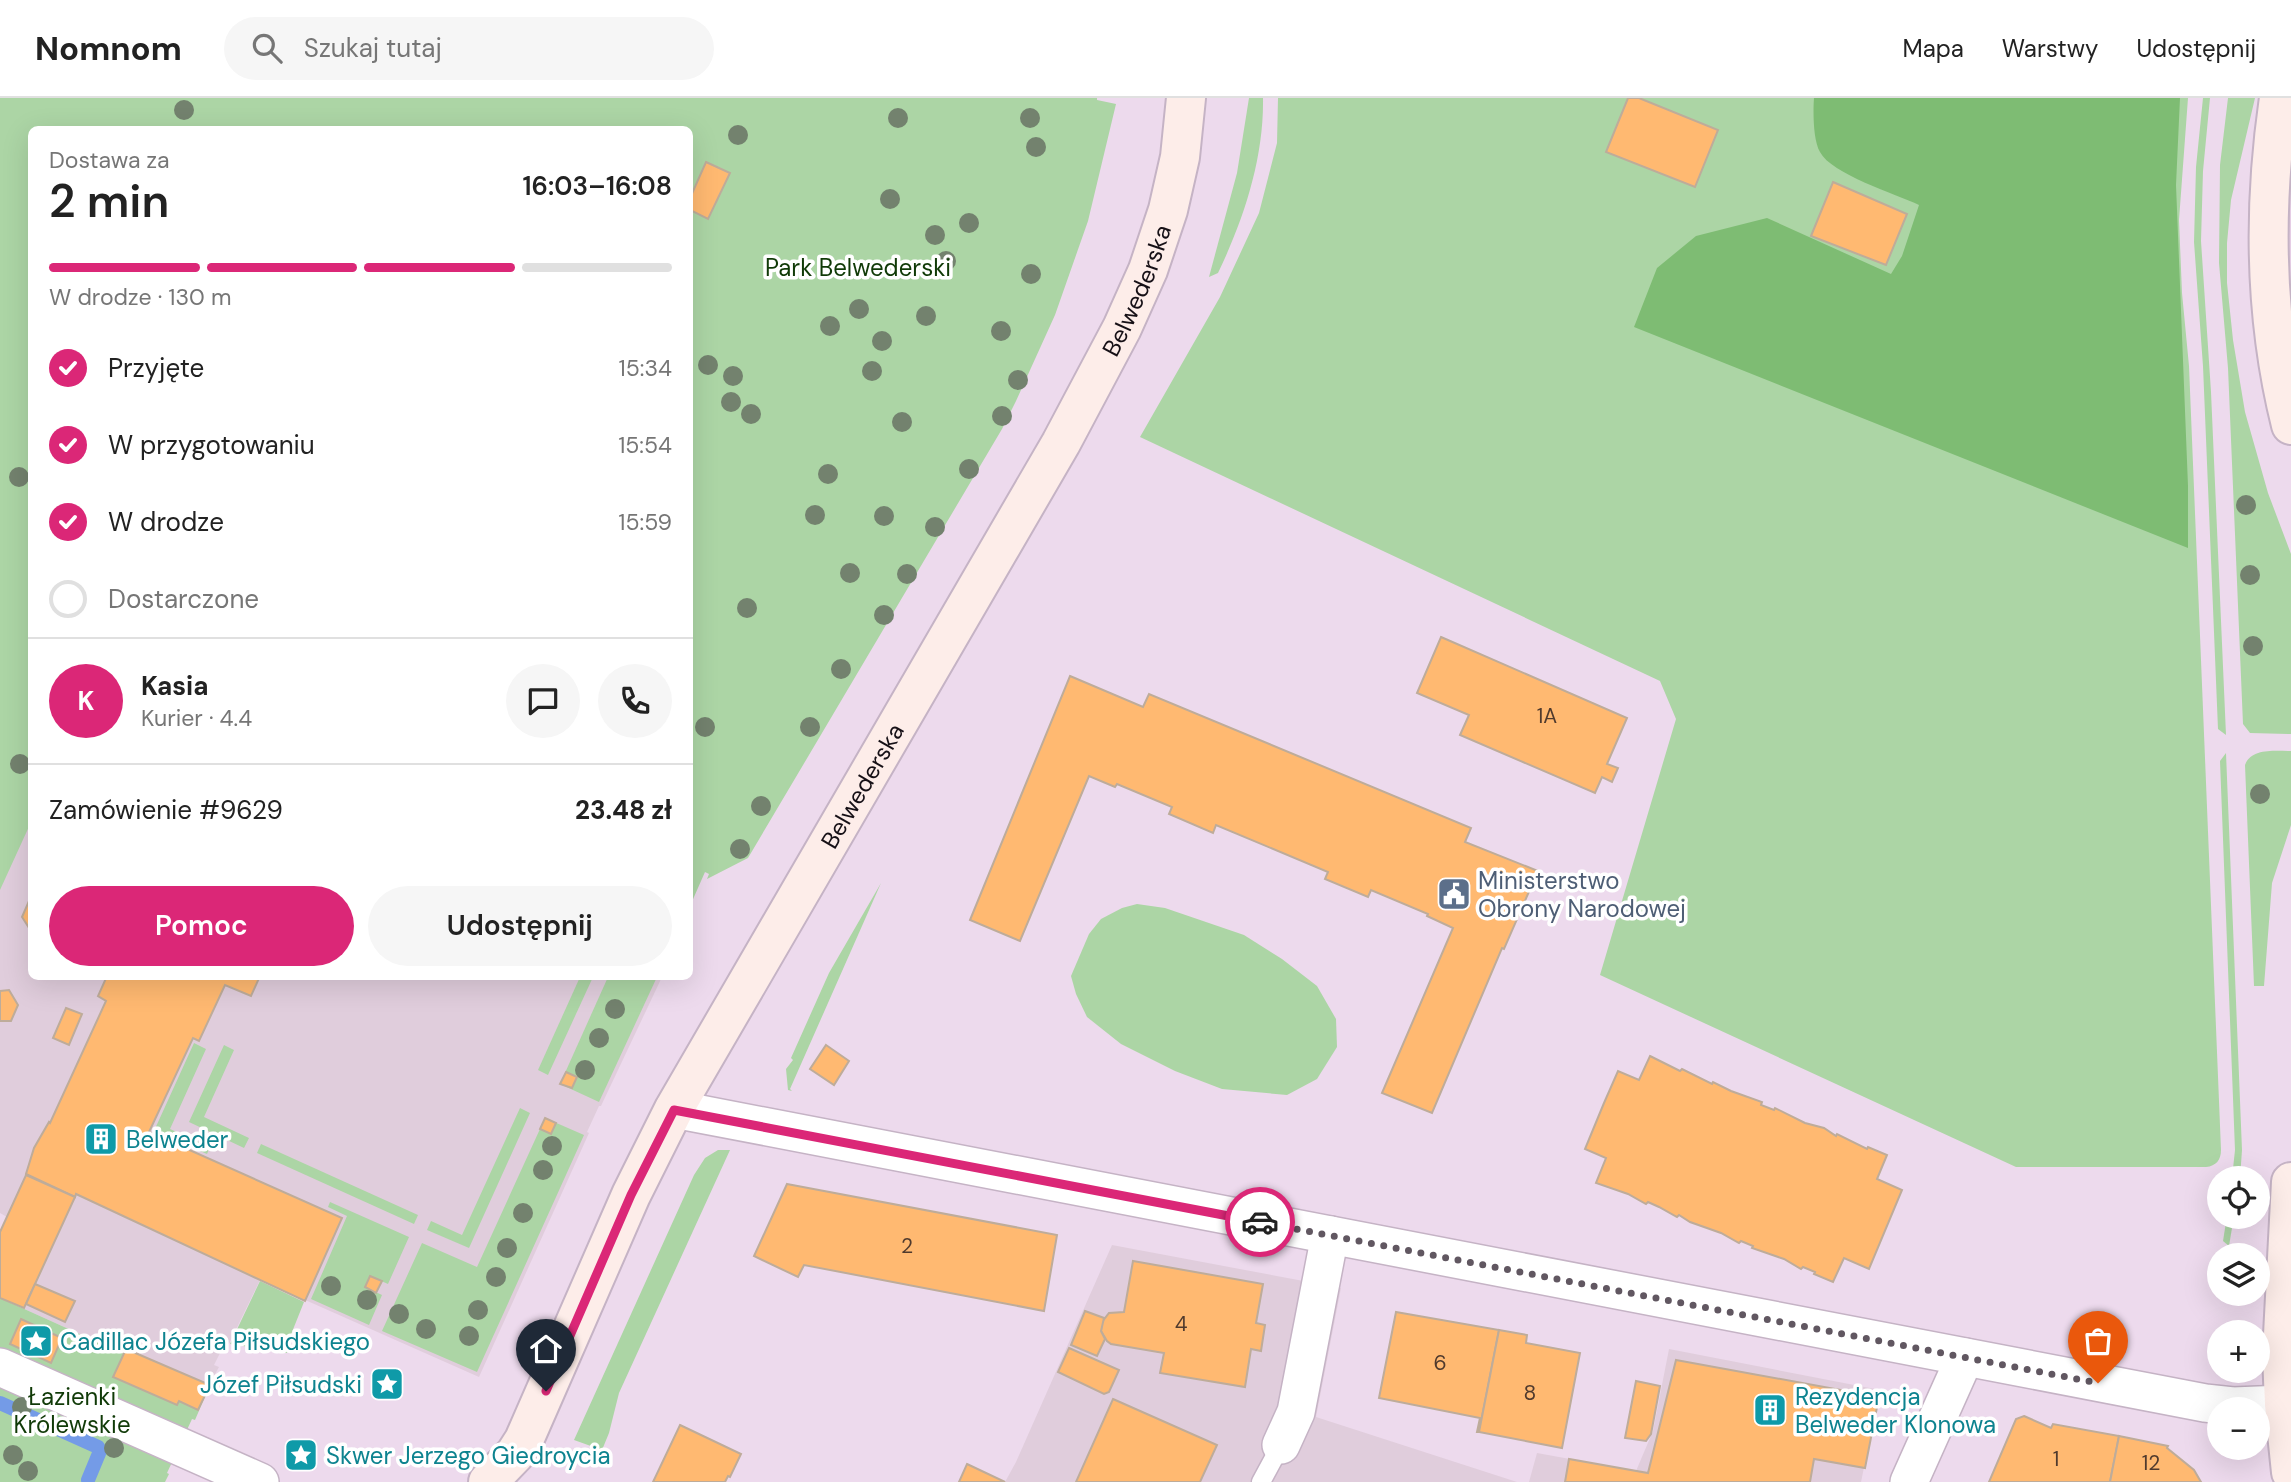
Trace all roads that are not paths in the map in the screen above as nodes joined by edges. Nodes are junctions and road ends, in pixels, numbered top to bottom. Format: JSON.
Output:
{"nodes":[{"id":1,"x":1186,"y":98,"type":"edge"},
{"id":2,"x":2279,"y":98,"type":"edge"},
{"id":3,"x":2291,"y":425,"type":"edge"},
{"id":4,"x":674,"y":1110,"type":"junction"},
{"id":5,"x":2291,"y":1182,"type":"edge"},
{"id":6,"x":1330,"y":1236,"type":"junction"},
{"id":7,"x":1965,"y":1357,"type":"junction"},
{"id":8,"x":0,"y":1367,"type":"edge"},
{"id":9,"x":2284,"y":1405,"type":"junction"},
{"id":10,"x":1281,"y":1445,"type":"joint"},
{"id":11,"x":2291,"y":1472,"type":"edge"},
{"id":12,"x":500,"y":1476,"type":"edge"},
{"id":13,"x":260,"y":1482,"type":"edge"},
{"id":14,"x":1261,"y":1482,"type":"edge"},
{"id":15,"x":1909,"y":1482,"type":"edge"}],
"edges":[{"from":1,"to":4,"type":"street","name":"Belwederska"},
{"from":2,"to":3,"type":"street"},
{"from":4,"to":6,"type":"street"},
{"from":4,"to":12,"type":"street","name":"Belwederska"},
{"from":5,"to":9,"type":"street"},
{"from":6,"to":7,"type":"street"},
{"from":6,"to":10,"type":"street"},
{"from":7,"to":9,"type":"street"},
{"from":7,"to":15,"type":"street"},
{"from":8,"to":13,"type":"street"},
{"from":9,"to":11,"type":"street"},
{"from":10,"to":14,"type":"lane"}]}
